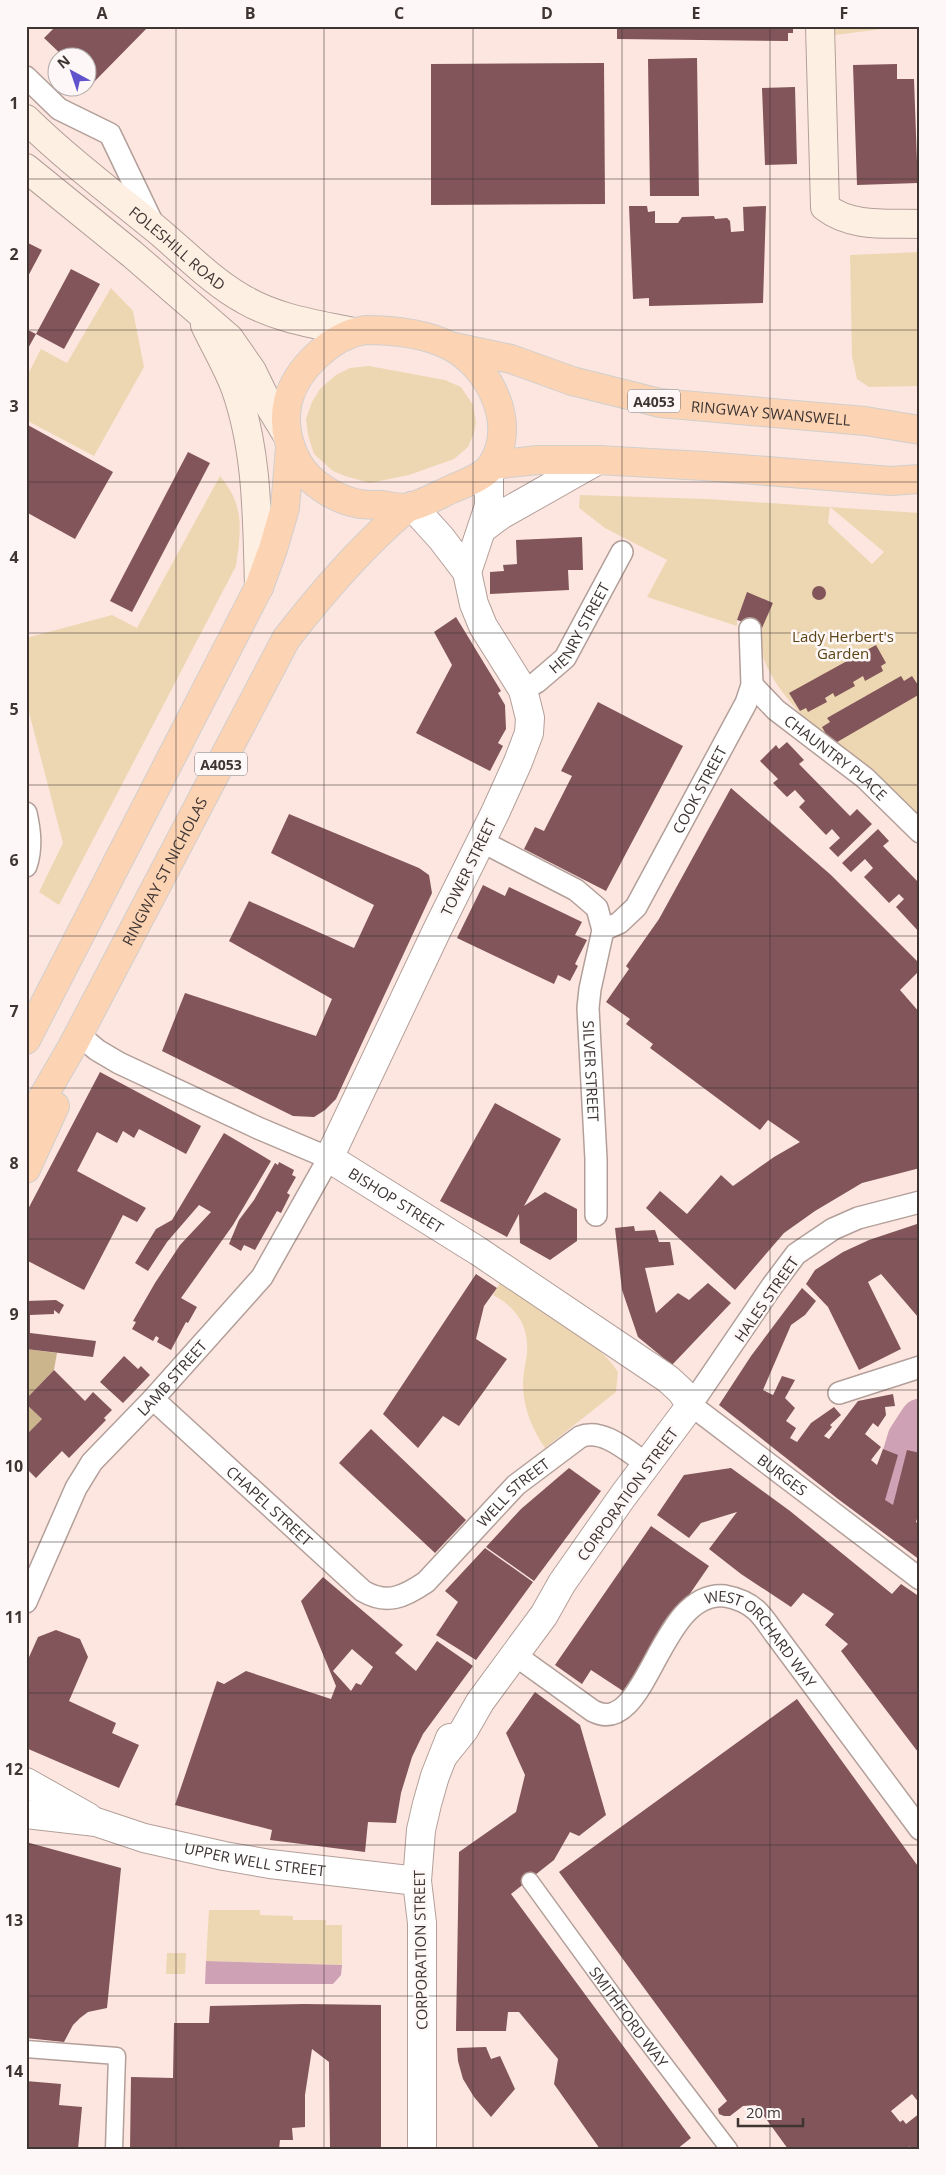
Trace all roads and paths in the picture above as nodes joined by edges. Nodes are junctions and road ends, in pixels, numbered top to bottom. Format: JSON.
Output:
{"nodes":[{"id":1,"x":820,"y":26,"type":"edge"},
{"id":2,"x":26,"y":77,"type":"edge"},
{"id":3,"x":26,"y":119,"type":"edge"},
{"id":4,"x":26,"y":168,"type":"edge"},
{"id":5,"x":920,"y":224,"type":"edge"},
{"id":6,"x":156,"y":229,"type":"junction"},
{"id":7,"x":198,"y":309,"type":"junction"},
{"id":8,"x":353,"y":332,"type":"junction"},
{"id":9,"x":450,"y":346,"type":"junction"},
{"id":10,"x":920,"y":420,"type":"edge"},
{"id":11,"x":865,"y":421,"type":"junction"},
{"id":12,"x":920,"y":430,"type":"edge"},
{"id":13,"x":288,"y":440,"type":"junction"},
{"id":14,"x":598,"y":460,"type":"junction"},
{"id":15,"x":491,"y":467,"type":"junction"},
{"id":16,"x":920,"y":479,"type":"edge"},
{"id":17,"x":891,"y":480,"type":"junction"},
{"id":18,"x":920,"y":486,"type":"edge"},
{"id":19,"x":410,"y":507,"type":"junction"},
{"id":20,"x":482,"y":529,"type":"junction"},
{"id":21,"x":622,"y":552,"type":"dead end"},
{"id":22,"x":467,"y":572,"type":"junction"},
{"id":23,"x":258,"y":587,"type":"junction"},
{"id":24,"x":750,"y":630,"type":"dead end"},
{"id":25,"x":752,"y":685,"type":"junction"},
{"id":26,"x":523,"y":690,"type":"junction"},
{"id":27,"x":26,"y":813,"type":"edge"},
{"id":28,"x":920,"y":832,"type":"edge"},
{"id":29,"x":480,"y":841,"type":"junction"},
{"id":30,"x":26,"y":866,"type":"edge"},
{"id":31,"x":603,"y":930,"type":"junction"},
{"id":32,"x":54,"y":986,"type":"junction"},
{"id":33,"x":26,"y":1031,"type":"edge"},
{"id":34,"x":26,"y":1040,"type":"edge"},
{"id":35,"x":75,"y":1040,"type":"junction"},
{"id":36,"x":26,"y":1126,"type":"edge"},
{"id":37,"x":329,"y":1158,"type":"junction"},
{"id":38,"x":26,"y":1169,"type":"edge"},
{"id":39,"x":920,"y":1202,"type":"edge"},
{"id":40,"x":596,"y":1215,"type":"dead end"},
{"id":41,"x":920,"y":1367,"type":"edge"},
{"id":42,"x":839,"y":1393,"type":"dead end"},
{"id":43,"x":153,"y":1399,"type":"junction"},
{"id":44,"x":691,"y":1405,"type":"junction"},
{"id":45,"x":648,"y":1464,"type":"junction"},
{"id":46,"x":920,"y":1579,"type":"edge"},
{"id":47,"x":562,"y":1583,"type":"junction"},
{"id":48,"x":392,"y":1598,"type":"joint"},
{"id":49,"x":26,"y":1602,"type":"edge"},
{"id":50,"x":515,"y":1655,"type":"junction"},
{"id":51,"x":444,"y":1755,"type":"junction"},
{"id":52,"x":26,"y":1782,"type":"edge"},
{"id":53,"x":26,"y":1814,"type":"edge"},
{"id":54,"x":96,"y":1822,"type":"junction"},
{"id":55,"x":920,"y":1829,"type":"edge"},
{"id":56,"x":417,"y":1881,"type":"junction"},
{"id":57,"x":530,"y":1882,"type":"dead end"},
{"id":58,"x":26,"y":2049,"type":"edge"},
{"id":59,"x":114,"y":2149,"type":"edge"},
{"id":60,"x":422,"y":2149,"type":"edge"},
{"id":61,"x":729,"y":2149,"type":"edge"}],
"edges":[{"from":1,"to":5,"type":"main road"},
{"from":2,"to":6,"type":"street"},
{"from":3,"to":6,"type":"main road","name":"FOLESHILL ROAD"},
{"from":4,"to":7,"type":"main road"},
{"from":6,"to":8,"type":"main road","name":"FOLESHILL ROAD"},
{"from":7,"to":13,"type":"main road"},
{"from":7,"to":23,"type":"main road"},
{"from":8,"to":9,"type":"highway","number":"A4053"},
{"from":8,"to":13,"type":"highway","number":"A4053"},
{"from":9,"to":11,"type":"highway","name":"RINGWAY SWANSWELL","number":"A4053"},
{"from":9,"to":15,"type":"highway","number":"A4053"},
{"from":10,"to":11,"type":"highway"},
{"from":11,"to":12,"type":"highway","name":"RINGWAY SWANSWELL","number":"A4053"},
{"from":13,"to":19,"type":"highway","number":"A4053"},
{"from":13,"to":23,"type":"highway","number":"A4053"},
{"from":14,"to":15,"type":"highway","number":"A4053"},
{"from":14,"to":17,"type":"highway","number":"A4053"},
{"from":14,"to":20,"type":"street"},
{"from":15,"to":19,"type":"highway","number":"A4053"},
{"from":15,"to":20,"type":"street"},
{"from":16,"to":17,"type":"highway","number":"A4053"},
{"from":17,"to":18,"type":"highway"},
{"from":19,"to":22,"type":"street","name":"TOWER STREET"},
{"from":19,"to":35,"type":"highway","name":"RINGWAY ST NICHOLAS","number":"A4053"},
{"from":20,"to":22,"type":"street"},
{"from":21,"to":26,"type":"street","name":"HENRY STREET"},
{"from":22,"to":26,"type":"street","name":"TOWER STREET"},
{"from":23,"to":32,"type":"highway","number":"A4053"},
{"from":24,"to":25,"type":"street","name":"COOK STREET"},
{"from":25,"to":28,"type":"street","name":"CHAUNTRY PLACE"},
{"from":25,"to":31,"type":"street","name":"COOK STREET"},
{"from":26,"to":29,"type":"street","name":"TOWER STREET"},
{"from":27,"to":30,"type":"street"},
{"from":29,"to":31,"type":"street"},
{"from":29,"to":37,"type":"street","name":"TOWER STREET"},
{"from":31,"to":40,"type":"street","name":"SILVER STREET"},
{"from":32,"to":33,"type":"highway"},
{"from":32,"to":34,"type":"highway","number":"A4053"},
{"from":35,"to":36,"type":"highway","name":"RINGWAY ST NICHOLAS","number":"A4053"},
{"from":35,"to":37,"type":"street","name":"BISHOP STREET"},
{"from":35,"to":38,"type":"highway"},
{"from":37,"to":43,"type":"street","name":"LAMB STREET"},
{"from":37,"to":44,"type":"street","name":"BISHOP STREET"},
{"from":39,"to":44,"type":"street","name":"HALES STREET"},
{"from":41,"to":42,"type":"street"},
{"from":43,"to":48,"type":"street","name":"CHAPEL STREET"},
{"from":43,"to":49,"type":"street","name":"LAMB STREET"},
{"from":44,"to":45,"type":"street","name":"CORPORATION STREET"},
{"from":44,"to":46,"type":"street","name":"BURGES"},
{"from":45,"to":47,"type":"street","name":"CORPORATION STREET"},
{"from":45,"to":48,"type":"street","name":"WELL STREET"},
{"from":47,"to":50,"type":"street","name":"CORPORATION STREET"},
{"from":47,"to":51,"type":"street","name":"CORPORATION STREET"},
{"from":50,"to":51,"type":"street","name":"CORPORATION STREET"},
{"from":50,"to":55,"type":"street","name":"WEST ORCHARD WAY"},
{"from":51,"to":56,"type":"street","name":"CORPORATION STREET"},
{"from":52,"to":54,"type":"street","name":"UPPER WELL STREET"},
{"from":53,"to":54,"type":"street","name":"UPPER WELL STREET"},
{"from":54,"to":56,"type":"street","name":"UPPER WELL STREET"},
{"from":56,"to":60,"type":"street","name":"CORPORATION STREET"},
{"from":57,"to":61,"type":"street","name":"SMITHFORD WAY"},
{"from":58,"to":59,"type":"street"}]}
